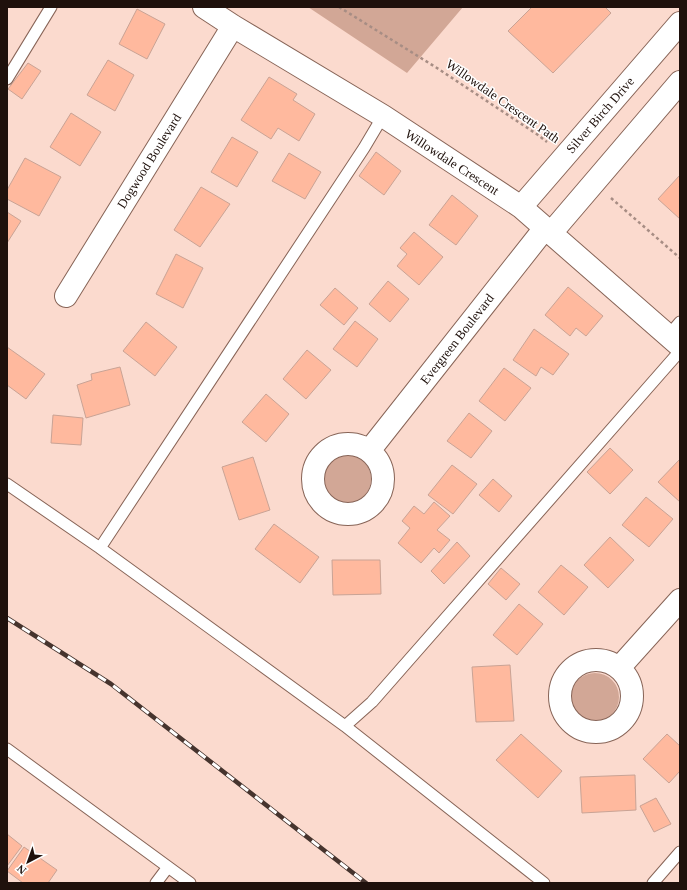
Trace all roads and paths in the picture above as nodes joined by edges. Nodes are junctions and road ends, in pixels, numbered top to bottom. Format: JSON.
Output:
{"nodes":[{"id":1,"x":51,"y":7,"type":"edge"},
{"id":2,"x":204,"y":7,"type":"edge"},
{"id":3,"x":339,"y":7,"type":"edge"},
{"id":4,"x":680,"y":23,"type":"edge"},
{"id":5,"x":233,"y":26,"type":"junction"},
{"id":6,"x":7,"y":79,"type":"edge"},
{"id":7,"x":680,"y":82,"type":"edge"},
{"id":8,"x":383,"y":116,"type":"junction"},
{"id":9,"x":564,"y":157,"type":"junction"},
{"id":10,"x":593,"y":183,"type":"junction"},
{"id":11,"x":521,"y":207,"type":"junction"},
{"id":12,"x":548,"y":230,"type":"junction"},
{"id":13,"x":680,"y":258,"type":"edge"},
{"id":14,"x":66,"y":296,"type":"dead end"},
{"id":15,"x":677,"y":339,"type":"edge"},
{"id":16,"x":369,"y":451,"type":"dead end"},
{"id":17,"x":7,"y":484,"type":"edge"},
{"id":18,"x":100,"y":548,"type":"junction"},
{"id":19,"x":680,"y":600,"type":"edge"},
{"id":20,"x":618,"y":668,"type":"dead end"},
{"id":21,"x":345,"y":726,"type":"junction"},
{"id":22,"x":7,"y":750,"type":"edge"},
{"id":23,"x":680,"y":852,"type":"edge"},
{"id":24,"x":168,"y":867,"type":"junction"},
{"id":25,"x":156,"y":883,"type":"edge"},
{"id":26,"x":190,"y":883,"type":"edge"},
{"id":27,"x":544,"y":883,"type":"edge"},
{"id":28,"x":653,"y":883,"type":"edge"}],
"edges":[{"from":1,"to":6,"type":"lane"},
{"from":2,"to":5,"type":"street","name":"Willowdale Crescent"},
{"from":3,"to":9,"type":"path","name":"Willowdale Crescent Path"},
{"from":4,"to":9,"type":"street","name":"Silver Birch Drive"},
{"from":5,"to":8,"type":"street","name":"Willowdale Crescent"},
{"from":5,"to":14,"type":"street","name":"Dogwood Boulevard"},
{"from":7,"to":10,"type":"street"},
{"from":8,"to":11,"type":"street","name":"Willowdale Crescent"},
{"from":8,"to":18,"type":"lane"},
{"from":9,"to":11,"type":"street","name":"Silver Birch Drive"},
{"from":10,"to":12,"type":"street"},
{"from":10,"to":13,"type":"path"},
{"from":11,"to":12,"type":"street","name":"Willowdale Crescent"},
{"from":12,"to":15,"type":"street","name":"Willowdale Crescent"},
{"from":12,"to":16,"type":"street","name":"Evergreen Boulevard"},
{"from":15,"to":21,"type":"lane"},
{"from":17,"to":18,"type":"lane"},
{"from":18,"to":21,"type":"lane"},
{"from":19,"to":20,"type":"street"},
{"from":21,"to":27,"type":"lane"},
{"from":22,"to":24,"type":"lane"},
{"from":23,"to":28,"type":"lane"},
{"from":24,"to":25,"type":"lane"},
{"from":24,"to":26,"type":"lane"}]}
